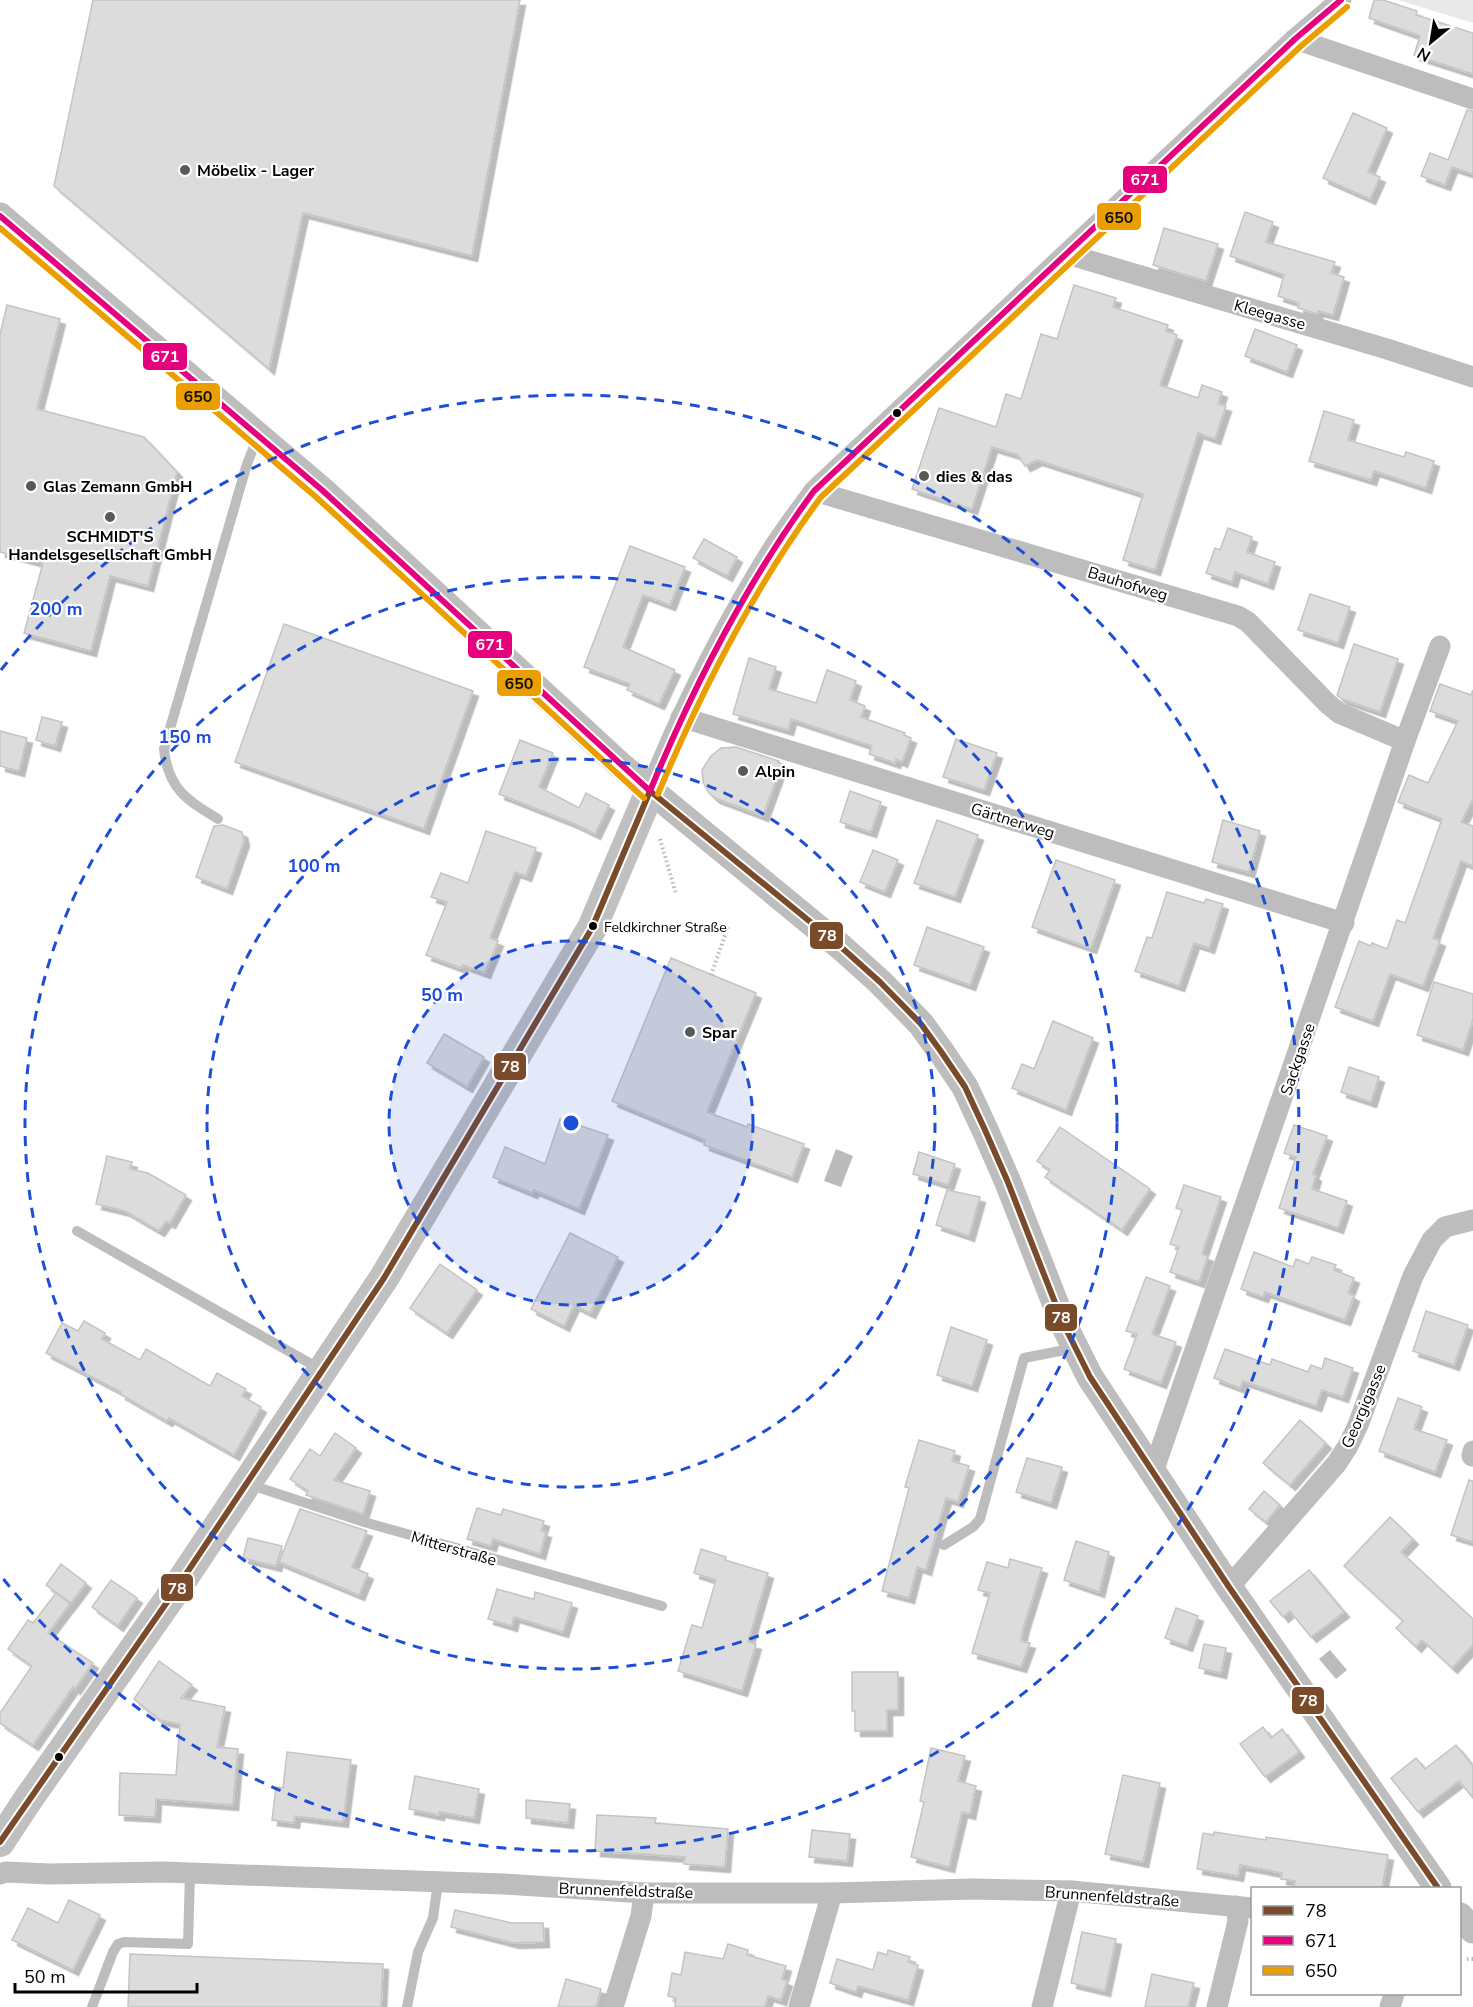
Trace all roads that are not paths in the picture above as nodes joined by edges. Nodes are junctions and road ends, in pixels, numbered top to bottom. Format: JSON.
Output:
{"nodes":[{"id":1,"x":1341,"y":0,"type":"edge"},
{"id":2,"x":1295,"y":39,"type":"junction"},
{"id":3,"x":1473,"y":99,"type":"edge"},
{"id":4,"x":0,"y":216,"type":"edge"},
{"id":5,"x":1067,"y":254,"type":"junction"},
{"id":6,"x":1473,"y":376,"type":"edge"},
{"id":7,"x":258,"y":436,"type":"junction"},
{"id":8,"x":814,"y":490,"type":"junction"},
{"id":9,"x":1440,"y":646,"type":"dead end"},
{"id":10,"x":681,"y":717,"type":"junction"},
{"id":11,"x":1405,"y":741,"type":"junction"},
{"id":12,"x":650,"y":791,"type":"junction"},
{"id":13,"x":218,"y":819,"type":"dead end"},
{"id":14,"x":1344,"y":923,"type":"junction"},
{"id":15,"x":1473,"y":1220,"type":"edge"},
{"id":16,"x":77,"y":1231,"type":"dead end"},
{"id":17,"x":1075,"y":1348,"type":"junction"},
{"id":18,"x":322,"y":1371,"type":"junction"},
{"id":19,"x":1153,"y":1472,"type":"junction"},
{"id":20,"x":247,"y":1484,"type":"junction"},
{"id":21,"x":944,"y":1545,"type":"dead end"},
{"id":22,"x":1229,"y":1587,"type":"junction"},
{"id":23,"x":662,"y":1606,"type":"dead end"},
{"id":24,"x":0,"y":1842,"type":"edge"},
{"id":25,"x":190,"y":1873,"type":"junction"},
{"id":26,"x":0,"y":1874,"type":"edge"},
{"id":27,"x":438,"y":1882,"type":"junction"},
{"id":28,"x":1437,"y":1887,"type":"edge"},
{"id":29,"x":1071,"y":1891,"type":"junction"},
{"id":30,"x":644,"y":1893,"type":"junction"},
{"id":31,"x":832,"y":1893,"type":"junction"},
{"id":32,"x":1244,"y":1907,"type":"edge"},
{"id":33,"x":1461,"y":1917,"type":"edge"},
{"id":34,"x":1473,"y":1930,"type":"edge"},
{"id":35,"x":92,"y":2007,"type":"edge"},
{"id":36,"x":407,"y":2007,"type":"edge"},
{"id":37,"x":613,"y":2007,"type":"edge"},
{"id":38,"x":799,"y":2007,"type":"edge"},
{"id":39,"x":1042,"y":2007,"type":"edge"},
{"id":40,"x":1217,"y":2007,"type":"edge"}],
"edges":[{"from":1,"to":2,"type":"street"},
{"from":2,"to":3,"type":"street"},
{"from":2,"to":5,"type":"street"},
{"from":4,"to":7,"type":"street"},
{"from":5,"to":6,"type":"street","name":"Kleegasse"},
{"from":5,"to":8,"type":"street"},
{"from":7,"to":12,"type":"street"},
{"from":7,"to":13,"type":"lane"},
{"from":8,"to":10,"type":"street"},
{"from":8,"to":11,"type":"street","name":"Bauhofweg"},
{"from":9,"to":11,"type":"street","name":"Sackgasse"},
{"from":10,"to":12,"type":"street"},
{"from":10,"to":14,"type":"street","name":"Gärtnerweg"},
{"from":11,"to":14,"type":"street","name":"Sackgasse"},
{"from":12,"to":17,"type":"street"},
{"from":12,"to":18,"type":"main road"},
{"from":14,"to":19,"type":"street","name":"Sackgasse"},
{"from":15,"to":22,"type":"street","name":"Georgigasse"},
{"from":16,"to":18,"type":"lane"},
{"from":17,"to":19,"type":"street"},
{"from":17,"to":21,"type":"lane"},
{"from":18,"to":20,"type":"main road"},
{"from":19,"to":22,"type":"street"},
{"from":20,"to":23,"type":"lane","name":"Mitterstraße"},
{"from":20,"to":24,"type":"main road"},
{"from":22,"to":28,"type":"street"},
{"from":25,"to":26,"type":"street","name":"Brunnenfeldstraße"},
{"from":25,"to":27,"type":"street","name":"Brunnenfeldstraße"},
{"from":25,"to":35,"type":"lane"},
{"from":27,"to":30,"type":"street","name":"Brunnenfeldstraße"},
{"from":27,"to":36,"type":"lane"},
{"from":29,"to":31,"type":"street","name":"Brunnenfeldstraße"},
{"from":29,"to":32,"type":"street","name":"Brunnenfeldstraße"},
{"from":29,"to":39,"type":"street"},
{"from":30,"to":31,"type":"street","name":"Brunnenfeldstraße"},
{"from":30,"to":37,"type":"street"},
{"from":31,"to":38,"type":"street"},
{"from":32,"to":40,"type":"street"},
{"from":33,"to":34,"type":"street"}]}
